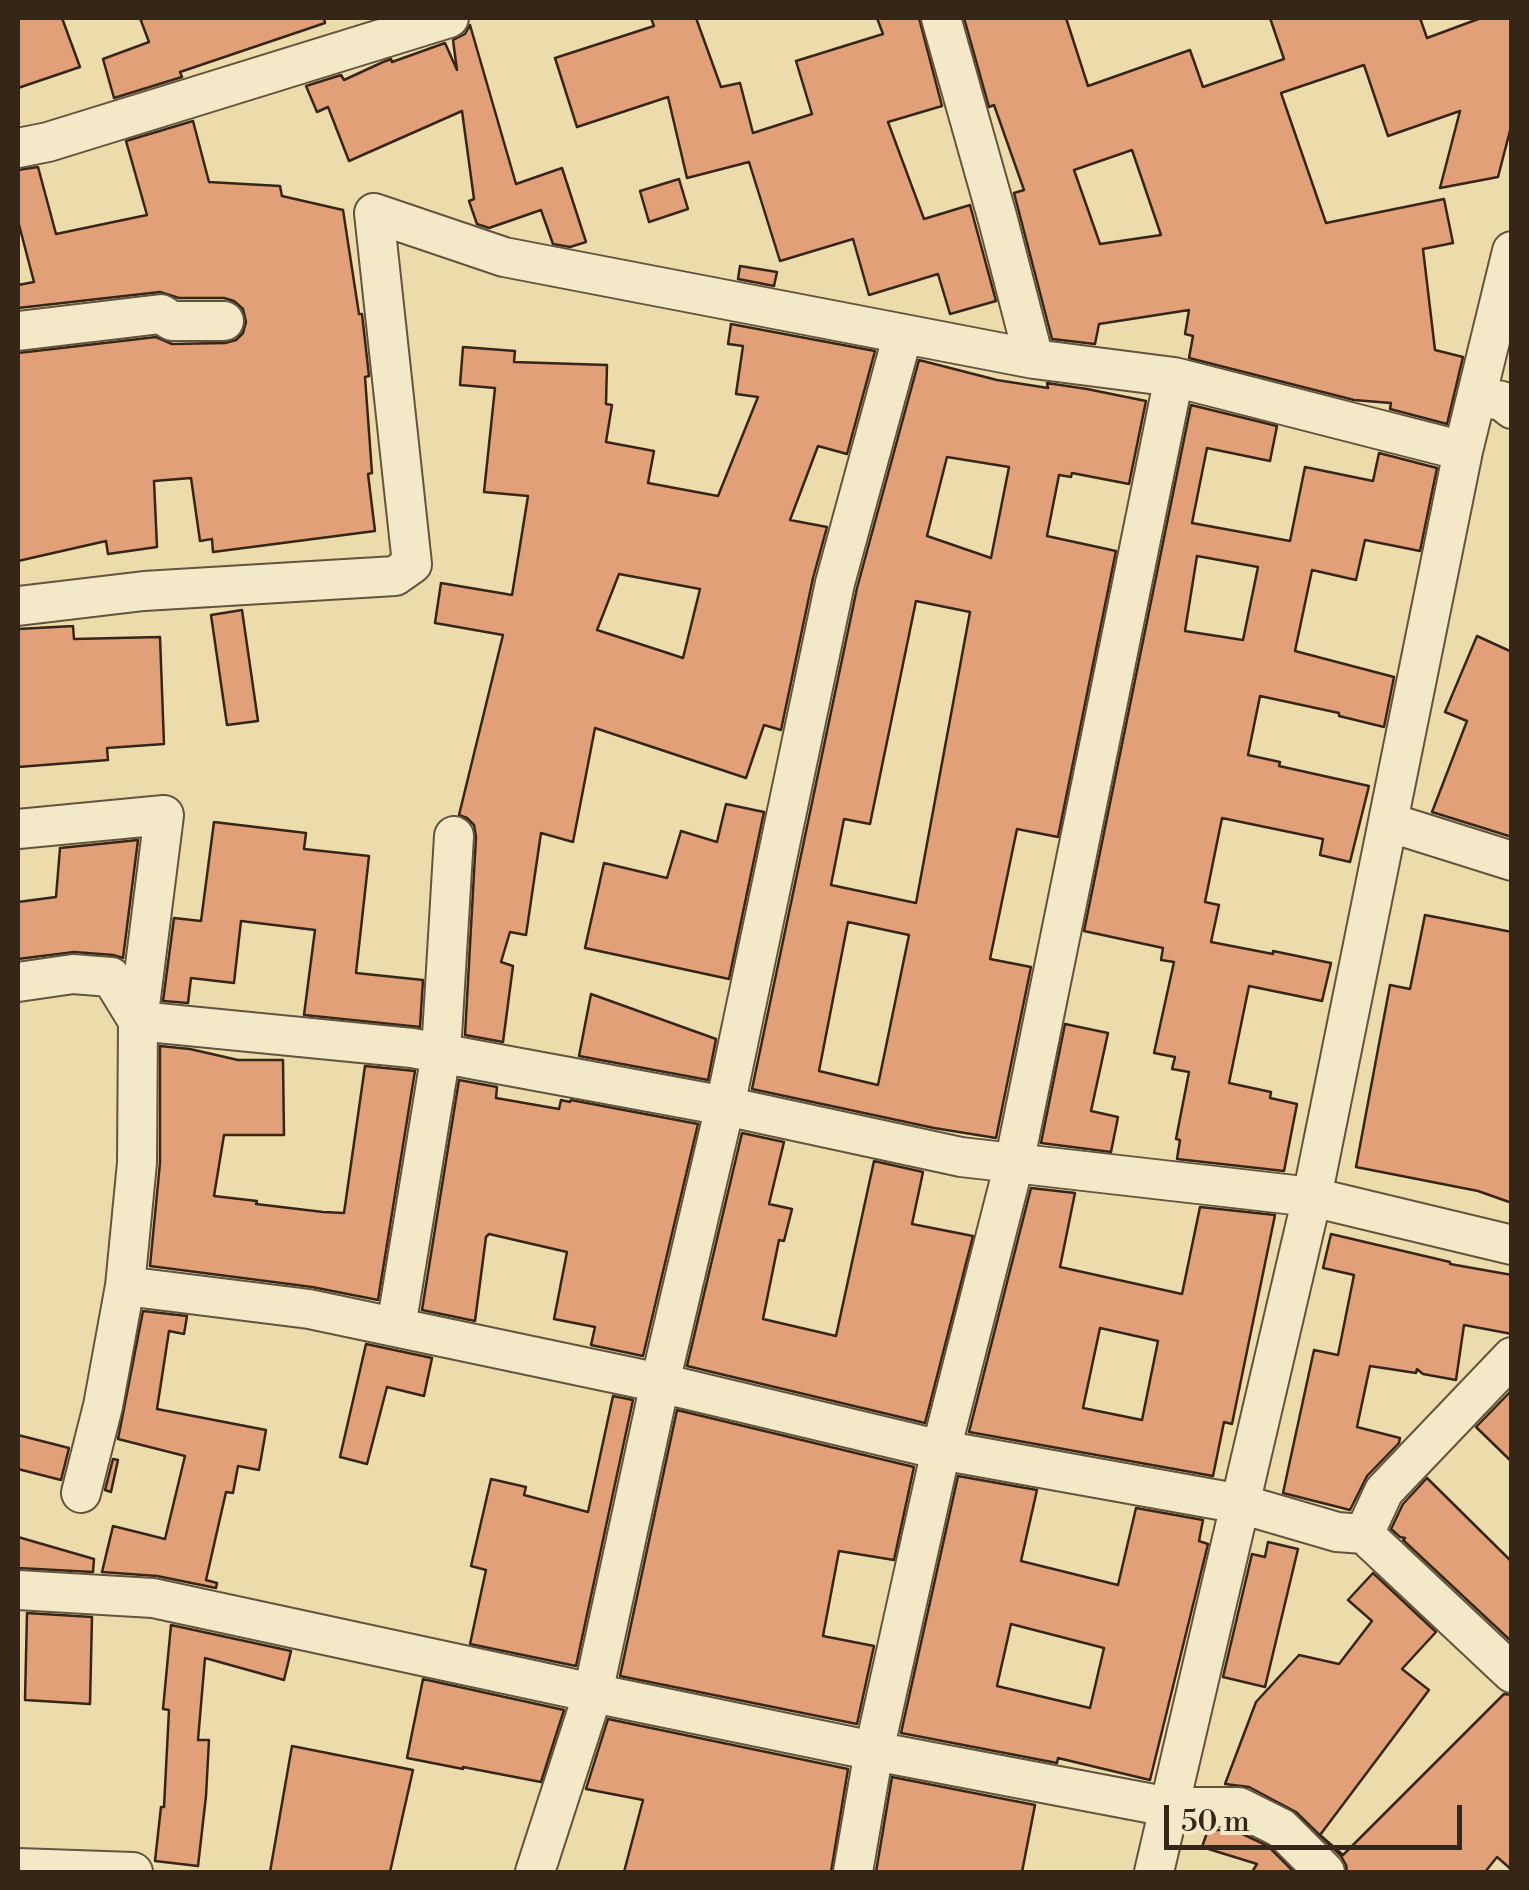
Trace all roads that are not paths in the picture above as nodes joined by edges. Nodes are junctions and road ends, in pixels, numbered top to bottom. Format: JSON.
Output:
{"nodes":[{"id":1,"x":449,"y":18,"type":"edge"},
{"id":2,"x":941,"y":18,"type":"edge"},
{"id":3,"x":18,"y":148,"type":"edge"},
{"id":4,"x":1512,"y":251,"type":"edge"},
{"id":5,"x":224,"y":322,"type":"dead end"},
{"id":6,"x":18,"y":331,"type":"edge"},
{"id":7,"x":903,"y":334,"type":"junction"},
{"id":8,"x":1034,"y":359,"type":"junction"},
{"id":9,"x":1174,"y":377,"type":"junction"},
{"id":10,"x":1494,"y":403,"type":"edge"},
{"id":11,"x":1463,"y":451,"type":"junction"},
{"id":12,"x":18,"y":606,"type":"edge"},
{"id":13,"x":1388,"y":822,"type":"junction"},
{"id":14,"x":18,"y":829,"type":"edge"},
{"id":15,"x":454,"y":836,"type":"dead end"},
{"id":16,"x":1512,"y":862,"type":"edge"},
{"id":17,"x":18,"y":982,"type":"edge"},
{"id":18,"x":138,"y":1021,"type":"junction"},
{"id":19,"x":441,"y":1053,"type":"junction"},
{"id":20,"x":725,"y":1106,"type":"junction"},
{"id":21,"x":1014,"y":1164,"type":"junction"},
{"id":22,"x":1312,"y":1197,"type":"junction"},
{"id":23,"x":1512,"y":1245,"type":"edge"},
{"id":24,"x":126,"y":1286,"type":"junction"},
{"id":25,"x":396,"y":1327,"type":"junction"},
{"id":26,"x":1512,"y":1356,"type":"edge"},
{"id":27,"x":660,"y":1382,"type":"junction"},
{"id":28,"x":940,"y":1450,"type":"junction"},
{"id":29,"x":81,"y":1493,"type":"dead end"},
{"id":30,"x":1241,"y":1504,"type":"junction"},
{"id":31,"x":1364,"y":1534,"type":"junction"},
{"id":32,"x":18,"y":1590,"type":"edge"},
{"id":33,"x":1512,"y":1673,"type":"edge"},
{"id":34,"x":593,"y":1693,"type":"junction"},
{"id":35,"x":874,"y":1750,"type":"junction"},
{"id":36,"x":1169,"y":1807,"type":"junction"},
{"id":37,"x":18,"y":1868,"type":"edge"},
{"id":38,"x":132,"y":1872,"type":"edge"},
{"id":39,"x":536,"y":1872,"type":"edge"},
{"id":40,"x":853,"y":1872,"type":"edge"},
{"id":41,"x":1154,"y":1872,"type":"edge"},
{"id":42,"x":1326,"y":1872,"type":"edge"}],
"edges":[{"from":1,"to":3,"type":"street"},
{"from":2,"to":8,"type":"street"},
{"from":4,"to":10,"type":"street"},
{"from":5,"to":6,"type":"street"},
{"from":7,"to":8,"type":"street"},
{"from":7,"to":12,"type":"street"},
{"from":7,"to":20,"type":"street"},
{"from":8,"to":9,"type":"street"},
{"from":9,"to":11,"type":"street"},
{"from":9,"to":21,"type":"street"},
{"from":10,"to":11,"type":"street"},
{"from":11,"to":13,"type":"street"},
{"from":13,"to":16,"type":"street"},
{"from":13,"to":22,"type":"street"},
{"from":14,"to":18,"type":"street"},
{"from":15,"to":19,"type":"street"},
{"from":17,"to":18,"type":"street"},
{"from":18,"to":19,"type":"street"},
{"from":18,"to":24,"type":"street"},
{"from":19,"to":20,"type":"street"},
{"from":19,"to":25,"type":"street"},
{"from":20,"to":21,"type":"street"},
{"from":20,"to":27,"type":"street"},
{"from":21,"to":22,"type":"street"},
{"from":21,"to":28,"type":"street"},
{"from":22,"to":23,"type":"street"},
{"from":22,"to":30,"type":"street"},
{"from":24,"to":25,"type":"street"},
{"from":24,"to":29,"type":"street"},
{"from":25,"to":27,"type":"street"},
{"from":26,"to":31,"type":"street"},
{"from":27,"to":28,"type":"street"},
{"from":27,"to":34,"type":"street"},
{"from":28,"to":30,"type":"street"},
{"from":28,"to":35,"type":"street"},
{"from":30,"to":31,"type":"street"},
{"from":30,"to":36,"type":"street"},
{"from":31,"to":33,"type":"street"},
{"from":32,"to":34,"type":"street"},
{"from":34,"to":35,"type":"street"},
{"from":34,"to":39,"type":"street"},
{"from":35,"to":36,"type":"street"},
{"from":35,"to":40,"type":"street"},
{"from":36,"to":41,"type":"street"},
{"from":36,"to":42,"type":"street"},
{"from":37,"to":38,"type":"street"}]}
